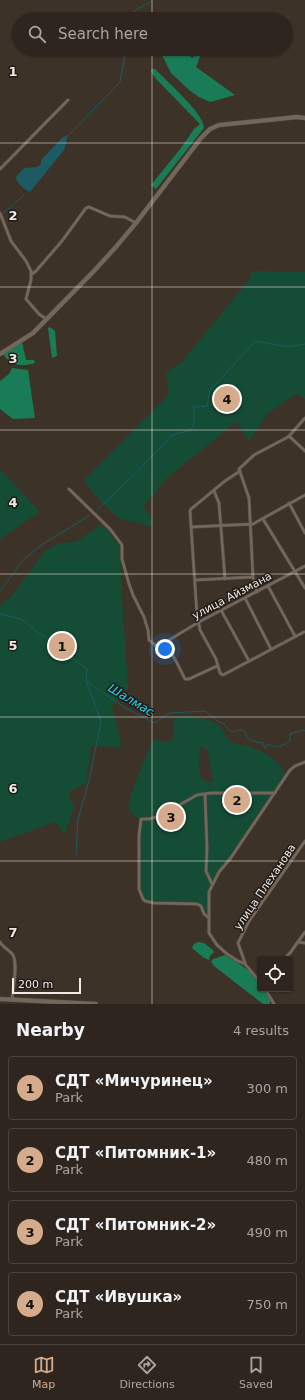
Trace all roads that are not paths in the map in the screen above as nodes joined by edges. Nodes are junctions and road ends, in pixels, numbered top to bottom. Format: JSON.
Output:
{"nodes":[{"id":1,"x":68,"y":100,"type":"dead end"},
{"id":2,"x":305,"y":118,"type":"edge"},
{"id":3,"x":0,"y":169,"type":"edge"},
{"id":4,"x":0,"y":213,"type":"edge"},
{"id":5,"x":136,"y":223,"type":"junction"},
{"id":6,"x":32,"y":274,"type":"junction"},
{"id":7,"x":47,"y":320,"type":"junction"},
{"id":8,"x":0,"y":354,"type":"edge"},
{"id":9,"x":305,"y":418,"type":"edge"},
{"id":10,"x":289,"y":436,"type":"junction"},
{"id":11,"x":305,"y":451,"type":"edge"},
{"id":12,"x":240,"y":470,"type":"junction"},
{"id":13,"x":69,"y":488,"type":"dead end"},
{"id":14,"x":214,"y":491,"type":"junction"},
{"id":15,"x":305,"y":495,"type":"edge"},
{"id":16,"x":289,"y":503,"type":"junction"},
{"id":17,"x":263,"y":519,"type":"junction"},
{"id":18,"x":250,"y":524,"type":"junction"},
{"id":19,"x":222,"y":525,"type":"junction"},
{"id":20,"x":192,"y":527,"type":"junction"},
{"id":21,"x":305,"y":532,"type":"edge"},
{"id":22,"x":305,"y":566,"type":"edge"},
{"id":23,"x":295,"y":571,"type":"junction"},
{"id":24,"x":253,"y":577,"type":"junction"},
{"id":25,"x":225,"y":579,"type":"junction"},
{"id":26,"x":195,"y":580,"type":"junction"},
{"id":27,"x":268,"y":586,"type":"junction"},
{"id":28,"x":305,"y":588,"type":"edge"},
{"id":29,"x":257,"y":592,"type":"junction"},
{"id":30,"x":245,"y":598,"type":"junction"},
{"id":31,"x":221,"y":610,"type":"junction"},
{"id":32,"x":199,"y":622,"type":"junction"},
{"id":33,"x":304,"y":632,"type":"dead end"},
{"id":34,"x":295,"y":636,"type":"junction"},
{"id":35,"x":168,"y":642,"type":"junction"},
{"id":36,"x":271,"y":649,"type":"junction"},
{"id":37,"x":249,"y":661,"type":"junction"},
{"id":38,"x":217,"y":666,"type":"junction"},
{"id":39,"x":305,"y":762,"type":"edge"},
{"id":40,"x":275,"y":793,"type":"junction"},
{"id":41,"x":205,"y":794,"type":"junction"},
{"id":42,"x":305,"y":841,"type":"edge"},
{"id":43,"x":212,"y":884,"type":"junction"},
{"id":44,"x":209,"y":918,"type":"junction"},
{"id":45,"x":305,"y":932,"type":"edge"},
{"id":46,"x":0,"y":942,"type":"edge"},
{"id":47,"x":298,"y":942,"type":"junction"},
{"id":48,"x":305,"y":944,"type":"edge"},
{"id":49,"x":287,"y":956,"type":"edge"},
{"id":50,"x":245,"y":964,"type":"junction"},
{"id":51,"x":257,"y":978,"type":"edge"},
{"id":52,"x":267,"y":992,"type":"edge"},
{"id":53,"x":0,"y":999,"type":"edge"},
{"id":54,"x":12,"y":999,"type":"junction"},
{"id":55,"x":96,"y":1004,"type":"edge"},
{"id":56,"x":274,"y":1004,"type":"edge"}],
"edges":[{"from":1,"to":3,"type":"street"},
{"from":2,"to":5,"type":"street"},
{"from":4,"to":6,"type":"street"},
{"from":5,"to":6,"type":"street"},
{"from":5,"to":7,"type":"street"},
{"from":6,"to":7,"type":"street"},
{"from":7,"to":8,"type":"street"},
{"from":9,"to":10,"type":"street"},
{"from":10,"to":11,"type":"street"},
{"from":10,"to":12,"type":"street"},
{"from":12,"to":14,"type":"street"},
{"from":12,"to":18,"type":"street"},
{"from":13,"to":35,"type":"street"},
{"from":14,"to":19,"type":"street"},
{"from":14,"to":20,"type":"street"},
{"from":15,"to":16,"type":"street"},
{"from":16,"to":17,"type":"street"},
{"from":16,"to":21,"type":"street"},
{"from":17,"to":18,"type":"street"},
{"from":17,"to":23,"type":"street"},
{"from":18,"to":19,"type":"street"},
{"from":18,"to":24,"type":"street"},
{"from":19,"to":20,"type":"street"},
{"from":19,"to":25,"type":"street"},
{"from":20,"to":26,"type":"street"},
{"from":22,"to":23,"type":"street","name":"улица Айзмана"},
{"from":23,"to":27,"type":"street","name":"улица Айзмана"},
{"from":23,"to":28,"type":"street"},
{"from":24,"to":25,"type":"street"},
{"from":24,"to":29,"type":"street"},
{"from":25,"to":26,"type":"street"},
{"from":26,"to":32,"type":"street"},
{"from":27,"to":29,"type":"street","name":"улица Айзмана"},
{"from":27,"to":34,"type":"street"},
{"from":29,"to":30,"type":"street","name":"улица Айзмана"},
{"from":30,"to":31,"type":"street","name":"улица Айзмана"},
{"from":30,"to":36,"type":"street"},
{"from":31,"to":32,"type":"street","name":"улица Айзмана"},
{"from":31,"to":37,"type":"street"},
{"from":32,"to":35,"type":"street","name":"улица Айзмана"},
{"from":32,"to":38,"type":"street"},
{"from":33,"to":34,"type":"street"},
{"from":34,"to":36,"type":"street"},
{"from":35,"to":38,"type":"street"},
{"from":36,"to":37,"type":"street"},
{"from":37,"to":38,"type":"street"},
{"from":39,"to":40,"type":"street"},
{"from":40,"to":41,"type":"street"},
{"from":40,"to":43,"type":"street"},
{"from":41,"to":43,"type":"street"},
{"from":41,"to":44,"type":"street"},
{"from":42,"to":50,"type":"street","name":"улица Плеханова"},
{"from":43,"to":44,"type":"street"},
{"from":44,"to":50,"type":"street"},
{"from":45,"to":47,"type":"street"},
{"from":46,"to":54,"type":"street"},
{"from":47,"to":48,"type":"street"},
{"from":47,"to":49,"type":"street"},
{"from":50,"to":51,"type":"street"},
{"from":52,"to":56,"type":"street"},
{"from":53,"to":54,"type":"street"},
{"from":54,"to":55,"type":"street"}]}
